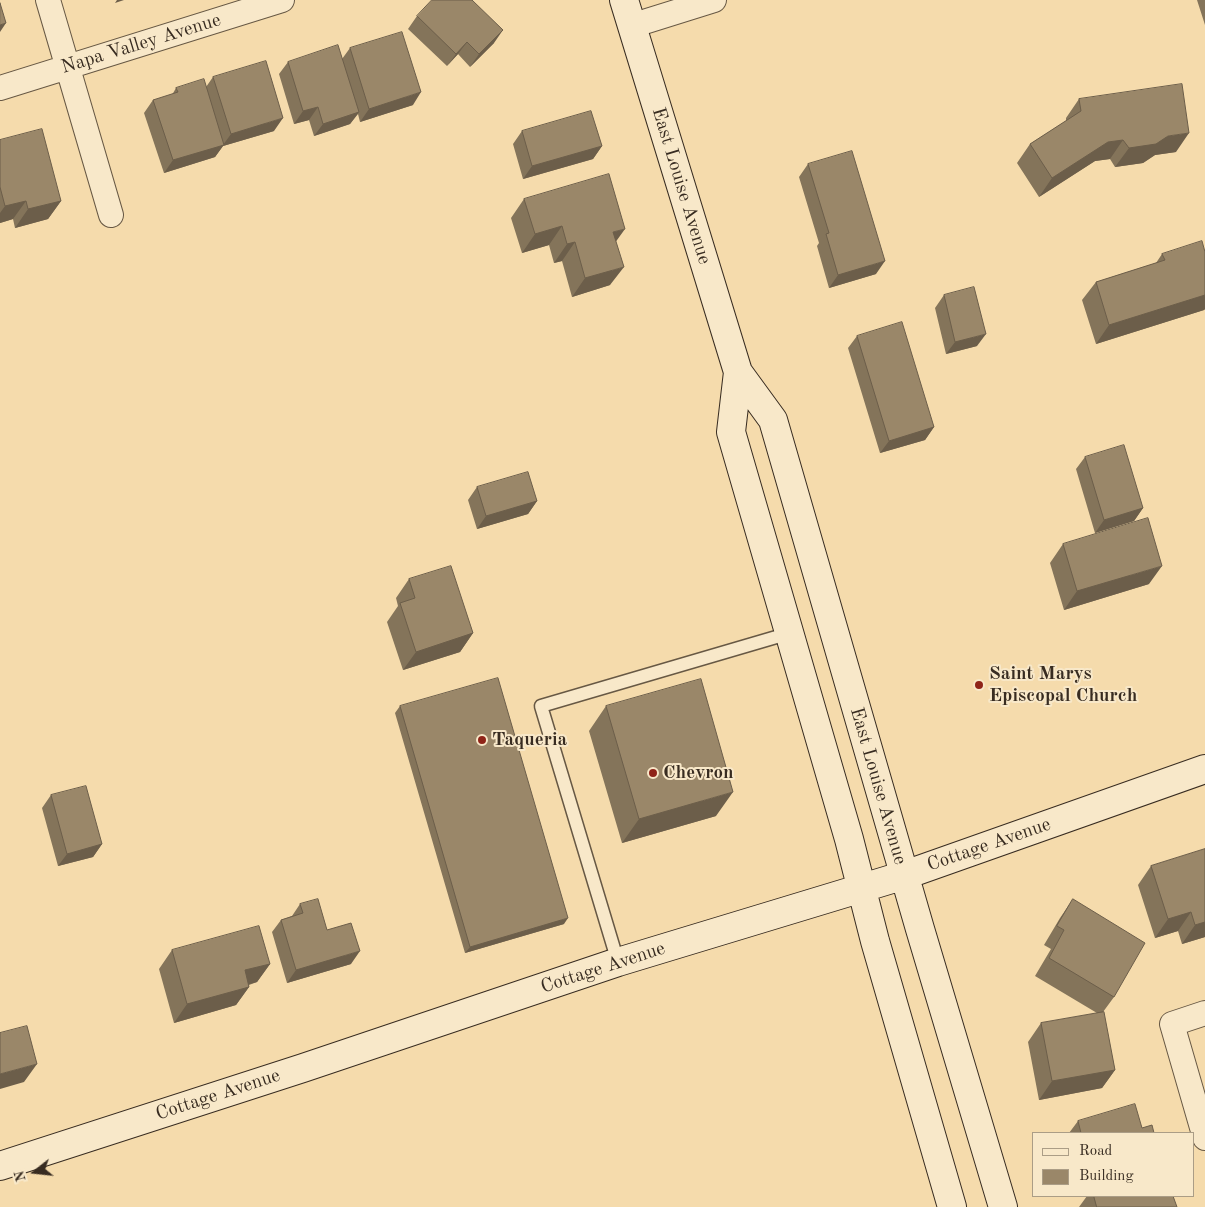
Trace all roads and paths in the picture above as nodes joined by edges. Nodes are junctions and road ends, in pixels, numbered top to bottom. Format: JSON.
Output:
{"nodes":[{"id":1,"x":48,"y":0,"type":"edge"},
{"id":2,"x":282,"y":0,"type":"edge"},
{"id":3,"x":624,"y":0,"type":"edge"},
{"id":4,"x":714,"y":0,"type":"edge"},
{"id":5,"x":631,"y":26,"type":"junction"},
{"id":6,"x":67,"y":67,"type":"junction"},
{"id":7,"x":0,"y":88,"type":"edge"},
{"id":8,"x":111,"y":215,"type":"dead end"},
{"id":9,"x":738,"y":372,"type":"junction"},
{"id":10,"x":790,"y":633,"type":"junction"},
{"id":11,"x":1205,"y":769,"type":"edge"},
{"id":12,"x":905,"y":875,"type":"junction"},
{"id":13,"x":861,"y":889,"type":"junction"},
{"id":14,"x":618,"y":962,"type":"junction"},
{"id":15,"x":1205,"y":1013,"type":"edge"},
{"id":16,"x":1205,"y":1138,"type":"edge"},
{"id":17,"x":0,"y":1166,"type":"edge"},
{"id":18,"x":952,"y":1207,"type":"edge"},
{"id":19,"x":1003,"y":1207,"type":"edge"}],
"edges":[{"from":1,"to":6,"type":"street"},
{"from":2,"to":6,"type":"street","name":"Napa Valley Avenue"},
{"from":3,"to":5,"type":"street","name":"East Louise Avenue"},
{"from":4,"to":5,"type":"street"},
{"from":5,"to":9,"type":"street","name":"East Louise Avenue"},
{"from":6,"to":7,"type":"street","name":"Napa Valley Avenue"},
{"from":6,"to":8,"type":"street"},
{"from":9,"to":10,"type":"street","name":"East Louise Avenue"},
{"from":9,"to":12,"type":"street","name":"East Louise Avenue"},
{"from":10,"to":13,"type":"street","name":"East Louise Avenue"},
{"from":10,"to":14,"type":"lane"},
{"from":11,"to":12,"type":"street","name":"Cottage Avenue"},
{"from":12,"to":13,"type":"street","name":"Cottage Avenue"},
{"from":12,"to":19,"type":"street","name":"East Louise Avenue"},
{"from":13,"to":14,"type":"street","name":"Cottage Avenue"},
{"from":13,"to":18,"type":"street","name":"East Louise Avenue"},
{"from":14,"to":17,"type":"street","name":"Cottage Avenue"},
{"from":15,"to":16,"type":"street"}]}
